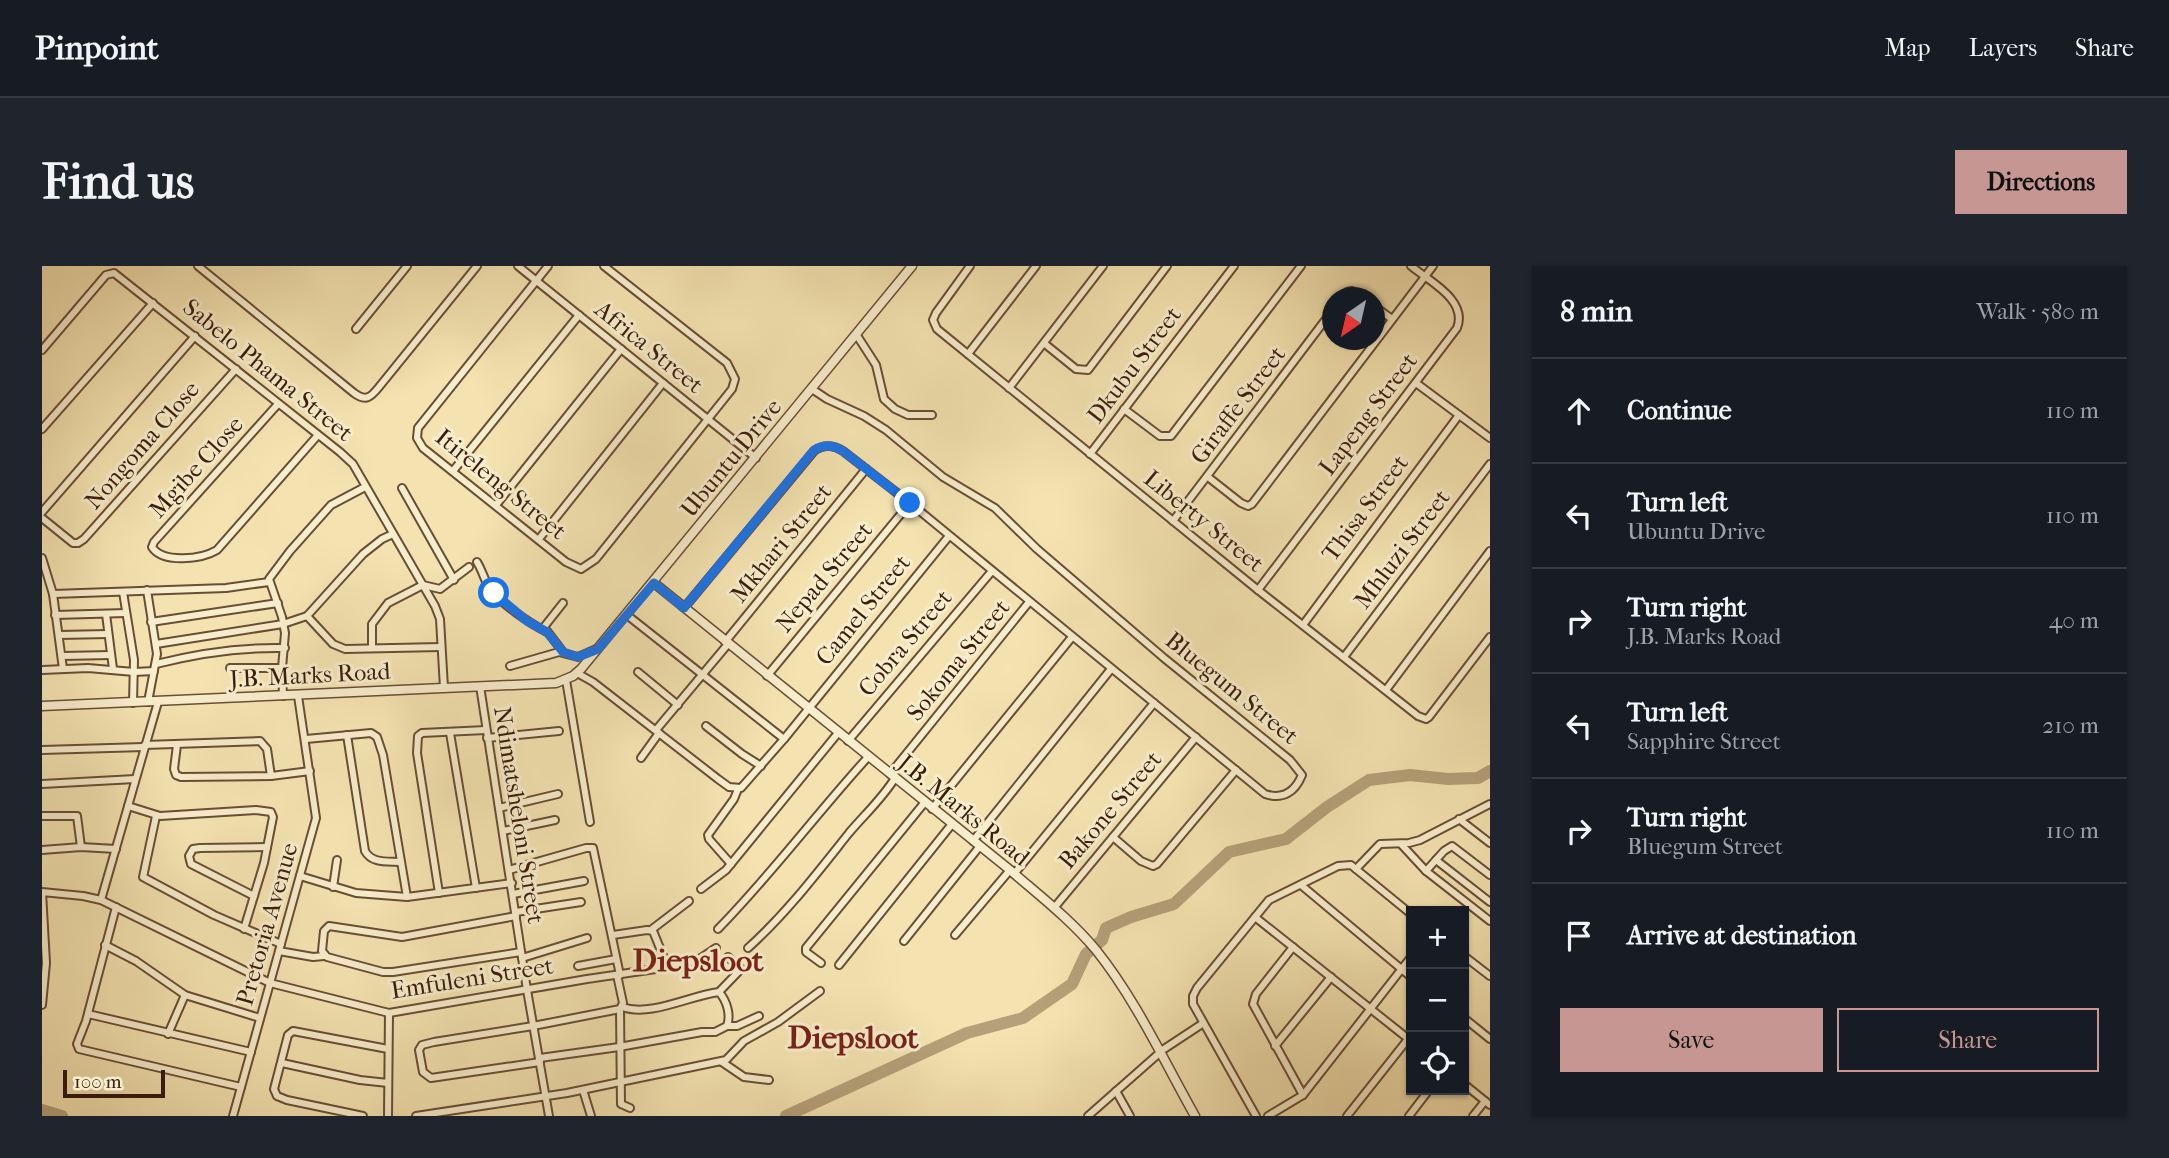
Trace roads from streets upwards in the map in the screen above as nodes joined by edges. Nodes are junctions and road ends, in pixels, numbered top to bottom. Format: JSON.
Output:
{"nodes":[{"id":1,"x":198,"y":266,"type":"edge"},
{"id":2,"x":407,"y":266,"type":"edge"},
{"id":3,"x":477,"y":266,"type":"edge"},
{"id":4,"x":518,"y":266,"type":"edge"},
{"id":5,"x":548,"y":266,"type":"edge"},
{"id":6,"x":604,"y":266,"type":"edge"},
{"id":7,"x":912,"y":266,"type":"edge"},
{"id":8,"x":1036,"y":266,"type":"edge"},
{"id":9,"x":1103,"y":266,"type":"edge"},
{"id":10,"x":1167,"y":266,"type":"edge"},
{"id":11,"x":1234,"y":266,"type":"edge"},
{"id":12,"x":1301,"y":266,"type":"edge"},
{"id":13,"x":1411,"y":266,"type":"edge"},
{"id":14,"x":1433,"y":266,"type":"edge"},
{"id":15,"x":967,"y":267,"type":"edge"},
{"id":16,"x":1424,"y":277,"type":"junction"},
{"id":17,"x":536,"y":281,"type":"junction"},
{"id":18,"x":153,"y":303,"type":"junction"},
{"id":19,"x":1385,"y":314,"type":"edge"},
{"id":20,"x":579,"y":315,"type":"junction"},
{"id":21,"x":1392,"y":319,"type":"junction"},
{"id":22,"x":1322,"y":325,"type":"edge"},
{"id":23,"x":356,"y":329,"type":"dead end"},
{"id":24,"x":856,"y":334,"type":"junction"},
{"id":25,"x":195,"y":336,"type":"junction"},
{"id":26,"x":1045,"y":344,"type":"junction"},
{"id":27,"x":621,"y":349,"type":"junction"},
{"id":28,"x":42,"y":350,"type":"edge"},
{"id":29,"x":968,"y":354,"type":"junction"},
{"id":30,"x":236,"y":369,"type":"junction"},
{"id":31,"x":663,"y":383,"type":"junction"},
{"id":32,"x":1416,"y":383,"type":"junction"},
{"id":33,"x":1009,"y":388,"type":"junction"},
{"id":34,"x":812,"y":389,"type":"junction"},
{"id":35,"x":278,"y":404,"type":"junction"},
{"id":36,"x":1124,"y":409,"type":"junction"},
{"id":37,"x":932,"y":415,"type":"dead end"},
{"id":38,"x":1459,"y":415,"type":"junction"},
{"id":39,"x":707,"y":418,"type":"junction"},
{"id":40,"x":42,"y":429,"type":"edge"},
{"id":41,"x":318,"y":435,"type":"junction"},
{"id":42,"x":1490,"y":438,"type":"edge"},
{"id":43,"x":1090,"y":454,"type":"junction"},
{"id":44,"x":755,"y":458,"type":"junction"},
{"id":45,"x":1490,"y":464,"type":"edge"},
{"id":46,"x":866,"y":469,"type":"junction"},
{"id":47,"x":453,"y":471,"type":"junction"},
{"id":48,"x":1208,"y":477,"type":"junction"},
{"id":49,"x":365,"y":486,"type":"junction"},
{"id":50,"x":402,"y":488,"type":"dead end"},
{"id":51,"x":910,"y":503,"type":"junction"},
{"id":52,"x":496,"y":505,"type":"junction"},
{"id":53,"x":42,"y":512,"type":"edge"},
{"id":54,"x":42,"y":518,"type":"edge"},
{"id":55,"x":1173,"y":521,"type":"junction"},
{"id":56,"x":393,"y":534,"type":"junction"},
{"id":57,"x":949,"y":536,"type":"junction"},
{"id":58,"x":540,"y":539,"type":"junction"},
{"id":59,"x":1490,"y":551,"type":"edge"},
{"id":60,"x":42,"y":558,"type":"edge"},
{"id":61,"x":477,"y":562,"type":"dead end"},
{"id":62,"x":469,"y":567,"type":"dead end"},
{"id":63,"x":992,"y":571,"type":"junction"},
{"id":64,"x":454,"y":580,"type":"junction"},
{"id":65,"x":269,"y":582,"type":"junction"},
{"id":66,"x":654,"y":583,"type":"junction"},
{"id":67,"x":423,"y":585,"type":"junction"},
{"id":68,"x":147,"y":590,"type":"junction"},
{"id":69,"x":1258,"y":590,"type":"junction"},
{"id":70,"x":123,"y":592,"type":"junction"},
{"id":71,"x":53,"y":594,"type":"junction"},
{"id":72,"x":1029,"y":602,"type":"junction"},
{"id":73,"x":278,"y":603,"type":"junction"},
{"id":74,"x":563,"y":603,"type":"dead end"},
{"id":75,"x":684,"y":608,"type":"junction"},
{"id":76,"x":106,"y":614,"type":"junction"},
{"id":77,"x":126,"y":614,"type":"junction"},
{"id":78,"x":55,"y":615,"type":"junction"},
{"id":79,"x":627,"y":615,"type":"junction"},
{"id":80,"x":307,"y":616,"type":"junction"},
{"id":81,"x":150,"y":622,"type":"junction"},
{"id":82,"x":283,"y":624,"type":"junction"},
{"id":83,"x":1303,"y":625,"type":"junction"},
{"id":84,"x":547,"y":632,"type":"junction"},
{"id":85,"x":108,"y":634,"type":"junction"},
{"id":86,"x":59,"y":635,"type":"junction"},
{"id":87,"x":1072,"y":637,"type":"junction"},
{"id":88,"x":1490,"y":637,"type":"edge"},
{"id":89,"x":156,"y":643,"type":"junction"},
{"id":90,"x":727,"y":643,"type":"junction"},
{"id":91,"x":441,"y":647,"type":"junction"},
{"id":92,"x":285,"y":648,"type":"junction"},
{"id":93,"x":372,"y":648,"type":"junction"},
{"id":94,"x":1482,"y":648,"type":"junction"},
{"id":95,"x":598,"y":649,"type":"junction"},
{"id":96,"x":563,"y":652,"type":"junction"},
{"id":97,"x":1490,"y":654,"type":"edge"},
{"id":98,"x":111,"y":655,"type":"junction"},
{"id":99,"x":62,"y":656,"type":"junction"},
{"id":100,"x":1344,"y":657,"type":"junction"},
{"id":101,"x":510,"y":666,"type":"dead end"},
{"id":102,"x":155,"y":667,"type":"junction"},
{"id":103,"x":230,"y":668,"type":"dead end"},
{"id":104,"x":282,"y":668,"type":"junction"},
{"id":105,"x":63,"y":669,"type":"junction"},
{"id":106,"x":113,"y":669,"type":"junction"},
{"id":107,"x":1111,"y":669,"type":"junction"},
{"id":108,"x":42,"y":670,"type":"edge"},
{"id":109,"x":638,"y":671,"type":"dead end"},
{"id":110,"x":134,"y":672,"type":"junction"},
{"id":111,"x":577,"y":673,"type":"junction"},
{"id":112,"x":702,"y":675,"type":"junction"},
{"id":113,"x":767,"y":676,"type":"junction"},
{"id":114,"x":566,"y":680,"type":"junction"},
{"id":115,"x":480,"y":686,"type":"junction"},
{"id":116,"x":444,"y":688,"type":"junction"},
{"id":117,"x":1386,"y":690,"type":"junction"},
{"id":118,"x":283,"y":696,"type":"junction"},
{"id":119,"x":298,"y":696,"type":"junction"},
{"id":120,"x":148,"y":702,"type":"junction"},
{"id":121,"x":158,"y":702,"type":"junction"},
{"id":122,"x":133,"y":703,"type":"junction"},
{"id":123,"x":1154,"y":703,"type":"junction"},
{"id":124,"x":678,"y":705,"type":"junction"},
{"id":125,"x":42,"y":706,"type":"edge"},
{"id":126,"x":808,"y":709,"type":"junction"},
{"id":127,"x":706,"y":726,"type":"dead end"},
{"id":128,"x":559,"y":731,"type":"dead end"},
{"id":129,"x":658,"y":732,"type":"junction"},
{"id":130,"x":450,"y":733,"type":"junction"},
{"id":131,"x":838,"y":733,"type":"junction"},
{"id":132,"x":487,"y":734,"type":"junction"},
{"id":133,"x":347,"y":735,"type":"junction"},
{"id":134,"x":1196,"y":737,"type":"junction"},
{"id":135,"x":306,"y":739,"type":"junction"},
{"id":136,"x":784,"y":739,"type":"junction"},
{"id":137,"x":848,"y":741,"type":"junction"},
{"id":138,"x":177,"y":745,"type":"junction"},
{"id":139,"x":144,"y":746,"type":"junction"},
{"id":140,"x":42,"y":750,"type":"edge"},
{"id":141,"x":868,"y":757,"type":"junction"},
{"id":142,"x":641,"y":758,"type":"dead end"},
{"id":143,"x":761,"y":766,"type":"junction"},
{"id":144,"x":1236,"y":770,"type":"junction"},
{"id":145,"x":310,"y":771,"type":"junction"},
{"id":146,"x":271,"y":776,"type":"junction"},
{"id":147,"x":892,"y":776,"type":"junction"},
{"id":148,"x":135,"y":779,"type":"junction"},
{"id":149,"x":42,"y":783,"type":"edge"},
{"id":150,"x":738,"y":789,"type":"junction"},
{"id":151,"x":558,"y":794,"type":"dead end"},
{"id":152,"x":925,"y":802,"type":"junction"},
{"id":153,"x":1490,"y":804,"type":"edge"},
{"id":154,"x":128,"y":806,"type":"junction"},
{"id":155,"x":499,"y":808,"type":"junction"},
{"id":156,"x":932,"y":808,"type":"junction"},
{"id":157,"x":42,"y":816,"type":"edge"},
{"id":158,"x":156,"y":816,"type":"junction"},
{"id":159,"x":1459,"y":819,"type":"junction"},
{"id":160,"x":555,"y":820,"type":"dead end"},
{"id":161,"x":590,"y":822,"type":"dead end"},
{"id":162,"x":952,"y":824,"type":"junction"},
{"id":163,"x":503,"y":831,"type":"junction"},
{"id":164,"x":1113,"y":837,"type":"junction"},
{"id":165,"x":1490,"y":843,"type":"edge"},
{"id":166,"x":977,"y":844,"type":"junction"},
{"id":167,"x":1401,"y":844,"type":"junction"},
{"id":168,"x":82,"y":847,"type":"junction"},
{"id":169,"x":267,"y":847,"type":"junction"},
{"id":170,"x":116,"y":849,"type":"junction"},
{"id":171,"x":42,"y":850,"type":"edge"},
{"id":172,"x":337,"y":860,"type":"dead end"},
{"id":173,"x":1436,"y":860,"type":"junction"},
{"id":174,"x":401,"y":862,"type":"junction"},
{"id":175,"x":731,"y":864,"type":"junction"},
{"id":176,"x":1356,"y":869,"type":"junction"},
{"id":177,"x":509,"y":870,"type":"junction"},
{"id":178,"x":1426,"y":871,"type":"junction"},
{"id":179,"x":1012,"y":872,"type":"junction"},
{"id":180,"x":1490,"y":875,"type":"edge"},
{"id":181,"x":300,"y":876,"type":"junction"},
{"id":182,"x":584,"y":881,"type":"dead end"},
{"id":183,"x":512,"y":883,"type":"junction"},
{"id":184,"x":1301,"y":885,"type":"junction"},
{"id":185,"x":333,"y":887,"type":"junction"},
{"id":186,"x":476,"y":888,"type":"junction"},
{"id":187,"x":701,"y":889,"type":"dead end"},
{"id":188,"x":42,"y":892,"type":"edge"},
{"id":189,"x":439,"y":893,"type":"junction"},
{"id":190,"x":513,"y":894,"type":"junction"},
{"id":191,"x":254,"y":896,"type":"junction"},
{"id":192,"x":407,"y":897,"type":"junction"},
{"id":193,"x":101,"y":900,"type":"junction"},
{"id":194,"x":689,"y":901,"type":"dead end"},
{"id":195,"x":581,"y":902,"type":"dead end"},
{"id":196,"x":1490,"y":902,"type":"edge"},
{"id":197,"x":116,"y":907,"type":"junction"},
{"id":198,"x":1054,"y":908,"type":"junction"},
{"id":199,"x":1406,"y":910,"type":"edge"},
{"id":200,"x":516,"y":914,"type":"junction"},
{"id":201,"x":1255,"y":917,"type":"junction"},
{"id":202,"x":1490,"y":921,"type":"edge"},
{"id":203,"x":43,"y":929,"type":"edge"},
{"id":204,"x":244,"y":929,"type":"junction"},
{"id":205,"x":718,"y":929,"type":"dead end"},
{"id":206,"x":651,"y":930,"type":"junction"},
{"id":207,"x":613,"y":935,"type":"junction"},
{"id":208,"x":954,"y":935,"type":"dead end"},
{"id":209,"x":587,"y":938,"type":"dead end"},
{"id":210,"x":904,"y":941,"type":"dead end"},
{"id":211,"x":105,"y":945,"type":"junction"},
{"id":212,"x":280,"y":947,"type":"junction"},
{"id":213,"x":1293,"y":947,"type":"junction"},
{"id":214,"x":716,"y":948,"type":"dead end"},
{"id":215,"x":748,"y":948,"type":"dead end"},
{"id":216,"x":522,"y":955,"type":"junction"},
{"id":217,"x":324,"y":956,"type":"junction"},
{"id":218,"x":727,"y":957,"type":"dead end"},
{"id":219,"x":617,"y":959,"type":"junction"},
{"id":220,"x":1469,"y":960,"type":"edge"},
{"id":221,"x":44,"y":963,"type":"edge"},
{"id":222,"x":821,"y":963,"type":"dead end"},
{"id":223,"x":1406,"y":963,"type":"edge"},
{"id":224,"x":579,"y":965,"type":"dead end"},
{"id":225,"x":839,"y":965,"type":"dead end"},
{"id":226,"x":668,"y":968,"type":"junction"},
{"id":227,"x":1401,"y":969,"type":"junction"},
{"id":228,"x":1406,"y":973,"type":"edge"},
{"id":229,"x":619,"y":975,"type":"junction"},
{"id":230,"x":1490,"y":976,"type":"edge"},
{"id":231,"x":1331,"y":977,"type":"junction"},
{"id":232,"x":270,"y":983,"type":"junction"},
{"id":233,"x":43,"y":986,"type":"edge"},
{"id":234,"x":527,"y":990,"type":"junction"},
{"id":235,"x":820,"y":991,"type":"dead end"},
{"id":236,"x":719,"y":992,"type":"junction"},
{"id":237,"x":185,"y":995,"type":"junction"},
{"id":238,"x":42,"y":1005,"type":"edge"},
{"id":239,"x":621,"y":1008,"type":"junction"},
{"id":240,"x":1371,"y":1009,"type":"junction"},
{"id":241,"x":389,"y":1013,"type":"junction"},
{"id":242,"x":88,"y":1014,"type":"junction"},
{"id":243,"x":759,"y":1016,"type":"dead end"},
{"id":244,"x":260,"y":1018,"type":"junction"},
{"id":245,"x":1469,"y":1022,"type":"edge"},
{"id":246,"x":1202,"y":1024,"type":"junction"},
{"id":247,"x":533,"y":1026,"type":"junction"},
{"id":248,"x":727,"y":1026,"type":"junction"},
{"id":249,"x":168,"y":1034,"type":"junction"},
{"id":250,"x":1406,"y":1037,"type":"edge"},
{"id":251,"x":1490,"y":1039,"type":"edge"},
{"id":252,"x":1406,"y":1045,"type":"edge"},
{"id":253,"x":1275,"y":1046,"type":"junction"},
{"id":254,"x":619,"y":1048,"type":"junction"},
{"id":255,"x":388,"y":1049,"type":"junction"},
{"id":256,"x":251,"y":1052,"type":"junction"},
{"id":257,"x":1159,"y":1052,"type":"junction"},
{"id":258,"x":540,"y":1060,"type":"junction"},
{"id":259,"x":722,"y":1062,"type":"junction"},
{"id":260,"x":282,"y":1063,"type":"junction"},
{"id":261,"x":769,"y":1080,"type":"dead end"},
{"id":262,"x":621,"y":1081,"type":"junction"},
{"id":263,"x":388,"y":1083,"type":"junction"},
{"id":264,"x":241,"y":1087,"type":"junction"},
{"id":265,"x":1469,"y":1088,"type":"edge"},
{"id":266,"x":583,"y":1090,"type":"junction"},
{"id":267,"x":1116,"y":1091,"type":"junction"},
{"id":268,"x":1425,"y":1095,"type":"edge"},
{"id":269,"x":546,"y":1096,"type":"junction"},
{"id":270,"x":1303,"y":1096,"type":"junction"},
{"id":271,"x":1488,"y":1103,"type":"edge"},
{"id":272,"x":629,"y":1108,"type":"dead end"},
{"id":273,"x":441,"y":1114,"type":"edge"},
{"id":274,"x":233,"y":1116,"type":"edge"},
{"id":275,"x":363,"y":1116,"type":"edge"},
{"id":276,"x":388,"y":1116,"type":"edge"},
{"id":277,"x":416,"y":1116,"type":"edge"},
{"id":278,"x":549,"y":1116,"type":"edge"},
{"id":279,"x":591,"y":1116,"type":"edge"},
{"id":280,"x":1088,"y":1116,"type":"edge"},
{"id":281,"x":1130,"y":1116,"type":"edge"},
{"id":282,"x":1195,"y":1116,"type":"edge"},
{"id":283,"x":1256,"y":1116,"type":"edge"},
{"id":284,"x":1268,"y":1116,"type":"edge"},
{"id":285,"x":1348,"y":1116,"type":"edge"},
{"id":286,"x":1409,"y":1116,"type":"edge"},
{"id":287,"x":1473,"y":1116,"type":"edge"}],
"edges":[{"from":1,"to":3,"type":"street"},
{"from":2,"to":23,"type":"street"},
{"from":4,"to":17,"type":"street","name":"Africa Street"},
{"from":5,"to":17,"type":"street","name":"Itireleng Street"},
{"from":6,"to":39,"type":"street"},
{"from":7,"to":24,"type":"street","name":"Ubuntu Drive"},
{"from":8,"to":29,"type":"street"},
{"from":9,"to":26,"type":"street"},
{"from":10,"to":26,"type":"street"},
{"from":11,"to":36,"type":"street","name":"Dkubu Street"},
{"from":12,"to":36,"type":"street"},
{"from":13,"to":16,"type":"street","name":"Lapeng Street"},
{"from":14,"to":16,"type":"street"},
{"from":15,"to":29,"type":"street","name":"Liberty Street"},
{"from":16,"to":21,"type":"street"},
{"from":16,"to":32,"type":"street","name":"Lapeng Street"},
{"from":17,"to":20,"type":"street","name":"Africa Street"},
{"from":17,"to":47,"type":"street","name":"Itireleng Street"},
{"from":18,"to":25,"type":"street","name":"Sabelo Phama Street"},
{"from":18,"to":28,"type":"street","name":"Sabelo Phama Street"},
{"from":18,"to":40,"type":"street"},
{"from":19,"to":21,"type":"street"},
{"from":20,"to":27,"type":"street","name":"Africa Street"},
{"from":20,"to":47,"type":"street"},
{"from":21,"to":48,"type":"street"},
{"from":22,"to":48,"type":"street","name":"Giraffe Street"},
{"from":24,"to":34,"type":"street","name":"Ubuntu Drive"},
{"from":24,"to":37,"type":"street"},
{"from":25,"to":30,"type":"street","name":"Sabelo Phama Street"},
{"from":25,"to":53,"type":"street"},
{"from":26,"to":33,"type":"street"},
{"from":27,"to":31,"type":"street","name":"Africa Street"},
{"from":27,"to":52,"type":"street"},
{"from":29,"to":33,"type":"street","name":"Liberty Street"},
{"from":30,"to":35,"type":"street","name":"Sabelo Phama Street"},
{"from":30,"to":54,"type":"street","name":"Nongoma Close"},
{"from":31,"to":39,"type":"street","name":"Africa Street"},
{"from":31,"to":58,"type":"street"},
{"from":32,"to":38,"type":"street"},
{"from":32,"to":69,"type":"street","name":"Lapeng Street"},
{"from":33,"to":43,"type":"street","name":"Liberty Street"},
{"from":34,"to":44,"type":"street","name":"Ubuntu Drive"},
{"from":34,"to":144,"type":"street","name":"Bluegum Street"},
{"from":35,"to":41,"type":"street","name":"Sabelo Phama Street"},
{"from":35,"to":41,"type":"street","name":"Mgibe Close"},
{"from":36,"to":43,"type":"street","name":"Dkubu Street"},
{"from":38,"to":42,"type":"street"},
{"from":38,"to":83,"type":"street","name":"Thisa Street"},
{"from":39,"to":44,"type":"street","name":"Africa Street"},
{"from":39,"to":58,"type":"street","name":"Itireleng Street"},
{"from":41,"to":49,"type":"street","name":"Sabelo Phama Street"},
{"from":43,"to":55,"type":"street","name":"Liberty Street"},
{"from":44,"to":66,"type":"street","name":"Ubuntu Drive"},
{"from":45,"to":100,"type":"street","name":"Mhluzi Street"},
{"from":46,"to":51,"type":"street","name":"Bluegum Street"},
{"from":46,"to":75,"type":"street","name":"Bluegum Street"},
{"from":46,"to":90,"type":"street","name":"Mkhari Street"},
{"from":47,"to":52,"type":"street","name":"Itireleng Street"},
{"from":48,"to":55,"type":"street","name":"Giraffe Street"},
{"from":49,"to":56,"type":"street","name":"Sabelo Phama Street"},
{"from":49,"to":65,"type":"street"},
{"from":50,"to":64,"type":"street"},
{"from":51,"to":57,"type":"street","name":"Bluegum Street"},
{"from":51,"to":113,"type":"street","name":"Nepad Street"},
{"from":52,"to":58,"type":"street","name":"Itireleng Street"},
{"from":55,"to":69,"type":"street","name":"Liberty Street"},
{"from":56,"to":67,"type":"street","name":"Sabelo Phama Street"},
{"from":56,"to":80,"type":"street"},
{"from":57,"to":63,"type":"street","name":"Bluegum Street"},
{"from":57,"to":126,"type":"street","name":"Camel Street"},
{"from":59,"to":117,"type":"street"},
{"from":60,"to":71,"type":"street"},
{"from":61,"to":84,"type":"street"},
{"from":62,"to":64,"type":"street"},
{"from":63,"to":72,"type":"street","name":"Bluegum Street"},
{"from":63,"to":137,"type":"street","name":"Cobra Street"},
{"from":64,"to":67,"type":"street"},
{"from":65,"to":68,"type":"street"},
{"from":65,"to":73,"type":"street"},
{"from":66,"to":75,"type":"street","name":"J.B. Marks Road"},
{"from":66,"to":79,"type":"street","name":"Ubuntu Drive"},
{"from":67,"to":91,"type":"street","name":"Sabelo Phama Street"},
{"from":67,"to":93,"type":"street"},
{"from":68,"to":70,"type":"street"},
{"from":68,"to":81,"type":"street"},
{"from":69,"to":83,"type":"street","name":"Liberty Street"},
{"from":70,"to":71,"type":"street"},
{"from":70,"to":77,"type":"street"},
{"from":71,"to":78,"type":"street"},
{"from":72,"to":87,"type":"street","name":"Bluegum Street"},
{"from":72,"to":147,"type":"street","name":"Sokoma Street"},
{"from":73,"to":81,"type":"street"},
{"from":73,"to":82,"type":"street"},
{"from":74,"to":84,"type":"street"},
{"from":75,"to":90,"type":"street","name":"J.B. Marks Road"},
{"from":76,"to":77,"type":"street"},
{"from":76,"to":78,"type":"street"},
{"from":76,"to":85,"type":"street"},
{"from":77,"to":110,"type":"street"},
{"from":78,"to":86,"type":"street"},
{"from":79,"to":95,"type":"street","name":"Ubuntu Drive"},
{"from":79,"to":112,"type":"street"},
{"from":80,"to":82,"type":"street"},
{"from":80,"to":93,"type":"street"},
{"from":81,"to":89,"type":"street"},
{"from":82,"to":89,"type":"street"},
{"from":82,"to":92,"type":"street"},
{"from":83,"to":100,"type":"street","name":"Liberty Street"},
{"from":84,"to":96,"type":"street"},
{"from":85,"to":86,"type":"street"},
{"from":85,"to":98,"type":"street"},
{"from":86,"to":99,"type":"street"},
{"from":87,"to":107,"type":"street","name":"Bluegum Street"},
{"from":87,"to":156,"type":"street"},
{"from":88,"to":94,"type":"street","name":"Liberty Street"},
{"from":89,"to":102,"type":"street"},
{"from":90,"to":112,"type":"street","name":"Mkhari Street"},
{"from":90,"to":113,"type":"street","name":"J.B. Marks Road"},
{"from":91,"to":93,"type":"street"},
{"from":91,"to":116,"type":"street","name":"Sabelo Phama Street"},
{"from":92,"to":102,"type":"street"},
{"from":92,"to":104,"type":"street"},
{"from":94,"to":97,"type":"street"},
{"from":94,"to":117,"type":"street","name":"Liberty Street"},
{"from":95,"to":96,"type":"street"},
{"from":95,"to":111,"type":"street","name":"Ubuntu Drive"},
{"from":96,"to":101,"type":"street"},
{"from":98,"to":99,"type":"street"},
{"from":98,"to":106,"type":"street"},
{"from":99,"to":105,"type":"street"},
{"from":100,"to":117,"type":"street","name":"Liberty Street"},
{"from":102,"to":110,"type":"street"},
{"from":102,"to":120,"type":"street"},
{"from":103,"to":104,"type":"street"},
{"from":104,"to":118,"type":"street"},
{"from":105,"to":106,"type":"street"},
{"from":105,"to":108,"type":"street"},
{"from":106,"to":110,"type":"street"},
{"from":107,"to":123,"type":"street","name":"Bluegum Street"},
{"from":107,"to":166,"type":"street"},
{"from":109,"to":124,"type":"street"},
{"from":110,"to":122,"type":"street"},
{"from":111,"to":114,"type":"street","name":"J.B. Marks Road"},
{"from":111,"to":129,"type":"street"},
{"from":112,"to":124,"type":"street","name":"Mkhari Street"},
{"from":112,"to":136,"type":"street"},
{"from":113,"to":126,"type":"street","name":"J.B. Marks Road"},
{"from":114,"to":115,"type":"street","name":"J.B. Marks Road"},
{"from":114,"to":161,"type":"street"},
{"from":115,"to":116,"type":"street","name":"J.B. Marks Road"},
{"from":115,"to":132,"type":"street","name":"Ndimatsheloni Street"},
{"from":116,"to":119,"type":"street","name":"J.B. Marks Road"},
{"from":118,"to":119,"type":"street","name":"J.B. Marks Road"},
{"from":118,"to":121,"type":"street","name":"J.B. Marks Road"},
{"from":119,"to":135,"type":"street","name":"Pretoria Avenue"},
{"from":120,"to":121,"type":"street","name":"J.B. Marks Road"},
{"from":120,"to":122,"type":"street","name":"J.B. Marks Road"},
{"from":121,"to":139,"type":"street"},
{"from":122,"to":125,"type":"street","name":"J.B. Marks Road"},
{"from":123,"to":134,"type":"street","name":"Bluegum Street"},
{"from":123,"to":179,"type":"street"},
{"from":124,"to":129,"type":"street","name":"Mkhari Street"},
{"from":126,"to":131,"type":"street","name":"J.B. Marks Road"},
{"from":126,"to":136,"type":"street","name":"Camel Street"},
{"from":127,"to":143,"type":"street"},
{"from":128,"to":132,"type":"street"},
{"from":129,"to":142,"type":"street","name":"Mkhari Street"},
{"from":129,"to":150,"type":"street"},
{"from":130,"to":132,"type":"street"},
{"from":130,"to":186,"type":"street"},
{"from":130,"to":189,"type":"street"},
{"from":131,"to":137,"type":"street","name":"J.B. Marks Road"},
{"from":131,"to":175,"type":"street"},
{"from":132,"to":155,"type":"street","name":"Ndimatsheloni Street"},
{"from":133,"to":135,"type":"street"},
{"from":133,"to":174,"type":"street"},
{"from":133,"to":174,"type":"street"},
{"from":134,"to":144,"type":"street","name":"Bluegum Street"},
{"from":134,"to":164,"type":"street","name":"Bakone Street"},
{"from":135,"to":145,"type":"street","name":"Pretoria Avenue"},
{"from":136,"to":143,"type":"street","name":"Camel Street"},
{"from":137,"to":141,"type":"street","name":"J.B. Marks Road"},
{"from":138,"to":139,"type":"street"},
{"from":138,"to":146,"type":"street"},
{"from":138,"to":146,"type":"street"},
{"from":139,"to":140,"type":"street"},
{"from":139,"to":148,"type":"street"},
{"from":141,"to":147,"type":"street","name":"J.B. Marks Road"},
{"from":141,"to":205,"type":"street"},
{"from":143,"to":150,"type":"street","name":"Camel Street"},
{"from":144,"to":164,"type":"street"},
{"from":145,"to":146,"type":"street"},
{"from":145,"to":181,"type":"street","name":"Pretoria Avenue"},
{"from":147,"to":152,"type":"street","name":"J.B. Marks Road"},
{"from":147,"to":215,"type":"street","name":"Sokoma Street"},
{"from":148,"to":149,"type":"street"},
{"from":148,"to":154,"type":"street"},
{"from":150,"to":175,"type":"street","name":"Camel Street"},
{"from":151,"to":155,"type":"street"},
{"from":152,"to":156,"type":"street","name":"J.B. Marks Road"},
{"from":152,"to":222,"type":"street"},
{"from":153,"to":159,"type":"street"},
{"from":154,"to":158,"type":"street"},
{"from":154,"to":170,"type":"street"},
{"from":155,"to":163,"type":"street","name":"Ndimatsheloni Street"},
{"from":156,"to":162,"type":"street","name":"J.B. Marks Road"},
{"from":157,"to":168,"type":"street"},
{"from":158,"to":169,"type":"street"},
{"from":158,"to":204,"type":"street"},
{"from":159,"to":165,"type":"street"},
{"from":159,"to":167,"type":"street"},
{"from":160,"to":163,"type":"street"},
{"from":162,"to":166,"type":"street","name":"J.B. Marks Road"},
{"from":162,"to":225,"type":"street"},
{"from":163,"to":177,"type":"street","name":"Ndimatsheloni Street"},
{"from":164,"to":198,"type":"street","name":"Bakone Street"},
{"from":166,"to":179,"type":"street","name":"J.B. Marks Road"},
{"from":166,"to":210,"type":"street"},
{"from":167,"to":176,"type":"street"},
{"from":167,"to":178,"type":"street"},
{"from":168,"to":170,"type":"street"},
{"from":168,"to":171,"type":"street"},
{"from":169,"to":191,"type":"street"},
{"from":169,"to":191,"type":"street"},
{"from":170,"to":193,"type":"street"},
{"from":172,"to":185,"type":"street"},
{"from":173,"to":178,"type":"street"},
{"from":173,"to":180,"type":"street"},
{"from":173,"to":196,"type":"street"},
{"from":174,"to":192,"type":"street"},
{"from":175,"to":187,"type":"street"},
{"from":176,"to":184,"type":"street"},
{"from":176,"to":199,"type":"street"},
{"from":177,"to":183,"type":"street","name":"Ndimatsheloni Street"},
{"from":177,"to":207,"type":"street"},
{"from":178,"to":202,"type":"street"},
{"from":179,"to":198,"type":"street","name":"J.B. Marks Road"},
{"from":179,"to":208,"type":"street"},
{"from":181,"to":185,"type":"street"},
{"from":181,"to":212,"type":"street","name":"Pretoria Avenue"},
{"from":182,"to":190,"type":"street"},
{"from":183,"to":186,"type":"street"},
{"from":183,"to":190,"type":"street","name":"Ndimatsheloni Street"},
{"from":184,"to":201,"type":"street"},
{"from":184,"to":227,"type":"street"},
{"from":185,"to":192,"type":"street"},
{"from":186,"to":189,"type":"street"},
{"from":188,"to":193,"type":"street","name":"Emfuleni Street"},
{"from":188,"to":203,"type":"street"},
{"from":189,"to":192,"type":"street"},
{"from":190,"to":200,"type":"street","name":"Ndimatsheloni Street"},
{"from":191,"to":204,"type":"street"},
{"from":193,"to":197,"type":"street","name":"Emfuleni Street"},
{"from":194,"to":206,"type":"street"},
{"from":195,"to":200,"type":"street"},
{"from":197,"to":211,"type":"street"},
{"from":197,"to":232,"type":"street","name":"Emfuleni Street"},
{"from":198,"to":257,"type":"street","name":"J.B. Marks Road"},
{"from":200,"to":216,"type":"street","name":"Ndimatsheloni Street"},
{"from":200,"to":217,"type":"street"},
{"from":201,"to":213,"type":"street"},
{"from":201,"to":246,"type":"street"},
{"from":203,"to":221,"type":"street"},
{"from":204,"to":212,"type":"street"},
{"from":206,"to":207,"type":"street"},
{"from":206,"to":226,"type":"street"},
{"from":207,"to":219,"type":"street"},
{"from":209,"to":216,"type":"street"},
{"from":211,"to":237,"type":"street"},
{"from":211,"to":242,"type":"street"},
{"from":212,"to":217,"type":"street"},
{"from":212,"to":232,"type":"street","name":"Pretoria Avenue"},
{"from":213,"to":231,"type":"street"},
{"from":213,"to":253,"type":"street"},
{"from":214,"to":226,"type":"street","name":"Emfuleni Street"},
{"from":216,"to":217,"type":"street"},
{"from":216,"to":234,"type":"street","name":"Ndimatsheloni Street"},
{"from":218,"to":236,"type":"street"},
{"from":219,"to":224,"type":"street"},
{"from":219,"to":229,"type":"street"},
{"from":220,"to":230,"type":"street"},
{"from":221,"to":233,"type":"street"},
{"from":223,"to":227,"type":"street"},
{"from":226,"to":229,"type":"street","name":"Emfuleni Street"},
{"from":227,"to":228,"type":"street"},
{"from":227,"to":240,"type":"street"},
{"from":229,"to":234,"type":"street","name":"Emfuleni Street"},
{"from":229,"to":239,"type":"street"},
{"from":231,"to":240,"type":"street"},
{"from":231,"to":253,"type":"street"},
{"from":232,"to":241,"type":"street","name":"Emfuleni Street"},
{"from":232,"to":244,"type":"street","name":"Pretoria Avenue"},
{"from":233,"to":238,"type":"street"},
{"from":234,"to":241,"type":"street","name":"Emfuleni Street"},
{"from":234,"to":247,"type":"street","name":"Ndimatsheloni Street"},
{"from":235,"to":259,"type":"street"},
{"from":236,"to":239,"type":"street"},
{"from":236,"to":248,"type":"street"},
{"from":237,"to":244,"type":"street"},
{"from":237,"to":249,"type":"street"},
{"from":239,"to":247,"type":"street"},
{"from":239,"to":254,"type":"street"},
{"from":240,"to":250,"type":"street"},
{"from":240,"to":270,"type":"street"},
{"from":241,"to":255,"type":"street"},
{"from":242,"to":249,"type":"street"},
{"from":242,"to":264,"type":"street"},
{"from":243,"to":248,"type":"street"},
{"from":244,"to":256,"type":"street","name":"Pretoria Avenue"},
{"from":245,"to":251,"type":"street"},
{"from":246,"to":257,"type":"street"},
{"from":246,"to":283,"type":"street"},
{"from":247,"to":258,"type":"street","name":"Ndimatsheloni Street"},
{"from":247,"to":258,"type":"street"},
{"from":248,"to":254,"type":"street"},
{"from":249,"to":256,"type":"street"},
{"from":252,"to":285,"type":"street"},
{"from":253,"to":270,"type":"street"},
{"from":254,"to":258,"type":"street"},
{"from":254,"to":262,"type":"street"},
{"from":255,"to":260,"type":"street"},
{"from":255,"to":263,"type":"street"},
{"from":256,"to":264,"type":"street","name":"Pretoria Avenue"},
{"from":257,"to":267,"type":"street"},
{"from":257,"to":282,"type":"street","name":"J.B. Marks Road"},
{"from":258,"to":269,"type":"street","name":"Ndimatsheloni Street"},
{"from":259,"to":261,"type":"street"},
{"from":259,"to":262,"type":"street"},
{"from":260,"to":263,"type":"street"},
{"from":260,"to":275,"type":"street"},
{"from":262,"to":266,"type":"street"},
{"from":262,"to":272,"type":"street"},
{"from":263,"to":276,"type":"street"},
{"from":264,"to":274,"type":"street","name":"Pretoria Avenue"},
{"from":265,"to":271,"type":"street"},
{"from":266,"to":269,"type":"street"},
{"from":266,"to":279,"type":"street"},
{"from":267,"to":280,"type":"street"},
{"from":267,"to":281,"type":"street"},
{"from":268,"to":286,"type":"street"},
{"from":269,"to":273,"type":"street"},
{"from":269,"to":278,"type":"street","name":"Ndimatsheloni Street"},
{"from":270,"to":284,"type":"street"},
{"from":271,"to":287,"type":"street"},
{"from":273,"to":277,"type":"street"}]}
